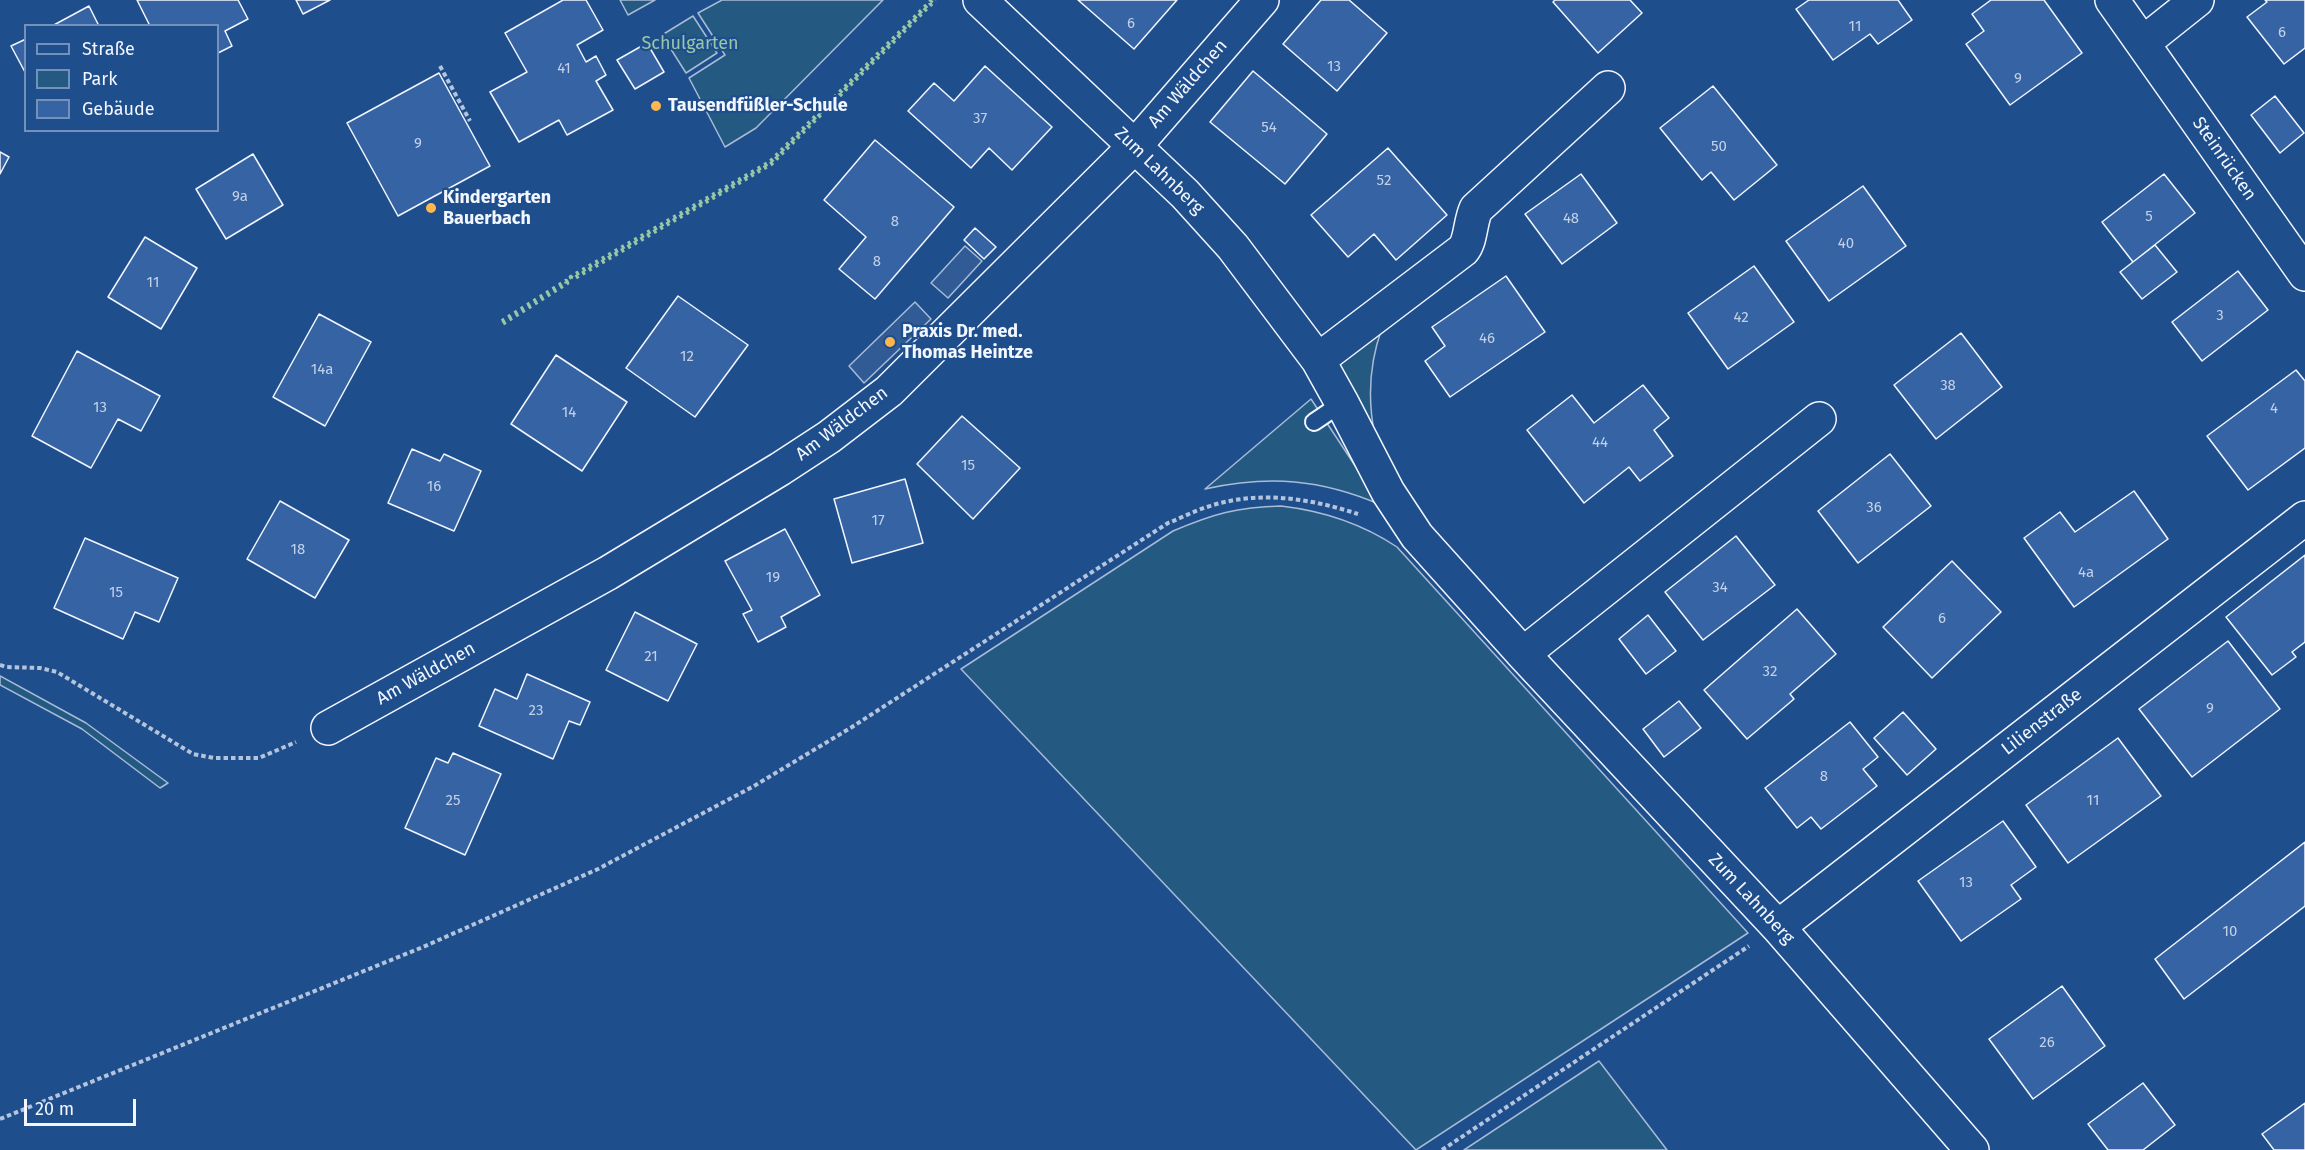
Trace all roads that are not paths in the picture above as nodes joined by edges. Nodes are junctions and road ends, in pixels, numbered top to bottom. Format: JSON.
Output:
{"nodes":[{"id":1,"x":980,"y":0,"type":"edge"},
{"id":2,"x":1262,"y":0,"type":"edge"},
{"id":3,"x":2112,"y":0,"type":"edge"},
{"id":4,"x":2198,"y":0,"type":"edge"},
{"id":5,"x":2144,"y":43,"type":"junction"},
{"id":6,"x":1608,"y":88,"type":"dead end"},
{"id":7,"x":1135,"y":146,"type":"junction"},
{"id":8,"x":2305,"y":274,"type":"edge"},
{"id":9,"x":1318,"y":360,"type":"junction"},
{"id":10,"x":1342,"y":403,"type":"junction"},
{"id":11,"x":1819,"y":418,"type":"dead end"},
{"id":12,"x":1314,"y":422,"type":"dead end"},
{"id":13,"x":2305,"y":518,"type":"edge"},
{"id":14,"x":1523,"y":654,"type":"junction"},
{"id":15,"x":328,"y":728,"type":"road end"},
{"id":16,"x":1778,"y":927,"type":"junction"},
{"id":17,"x":1972,"y":1150,"type":"edge"}],
"edges":[{"from":1,"to":7,"type":"street","name":"Zum Lahnberg"},
{"from":2,"to":7,"type":"street","name":"Am Wäldchen"},
{"from":3,"to":5,"type":"street","name":"Steinrücken"},
{"from":4,"to":5,"type":"street"},
{"from":5,"to":8,"type":"street","name":"Steinrücken"},
{"from":6,"to":9,"type":"street"},
{"from":7,"to":9,"type":"street","name":"Zum Lahnberg"},
{"from":7,"to":15,"type":"street","name":"Am Wäldchen"},
{"from":9,"to":10,"type":"street","name":"Zum Lahnberg"},
{"from":10,"to":12,"type":"lane"},
{"from":10,"to":14,"type":"street","name":"Zum Lahnberg"},
{"from":11,"to":14,"type":"street"},
{"from":13,"to":16,"type":"street","name":"Lilienstraße"},
{"from":14,"to":16,"type":"street","name":"Zum Lahnberg"},
{"from":16,"to":17,"type":"street","name":"Zum Lahnberg"}]}
